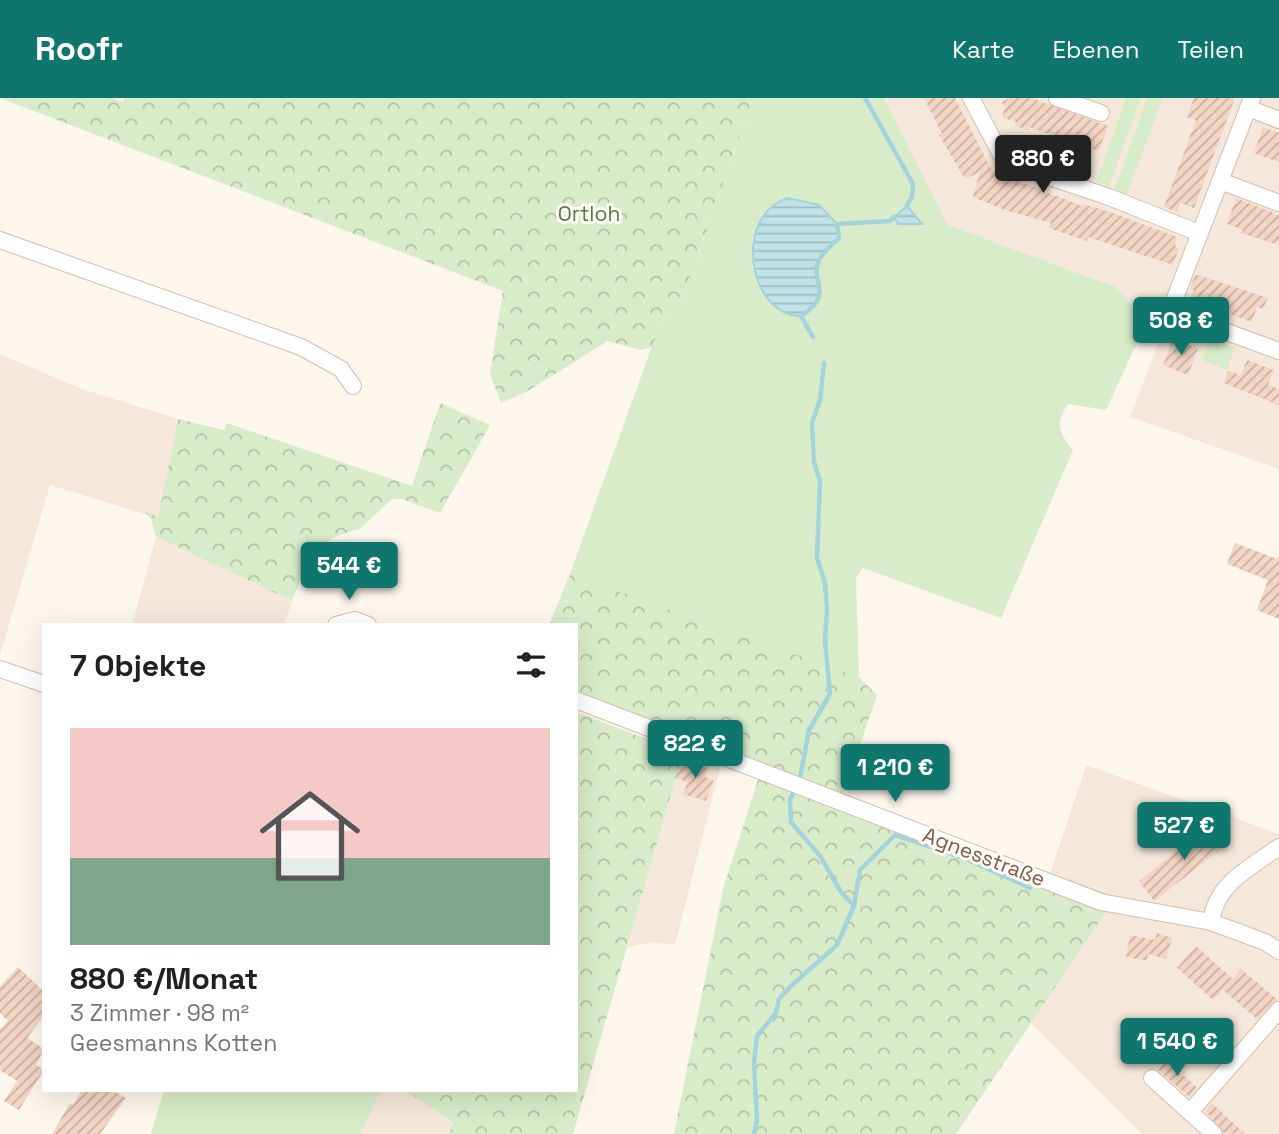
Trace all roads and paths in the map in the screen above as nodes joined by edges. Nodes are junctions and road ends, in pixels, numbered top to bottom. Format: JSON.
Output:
{"nodes":[{"id":1,"x":971,"y":98,"type":"edge"},
{"id":2,"x":1057,"y":98,"type":"edge"},
{"id":3,"x":1250,"y":103,"type":"edge"},
{"id":4,"x":1101,"y":113,"type":"dead end"},
{"id":5,"x":1279,"y":120,"type":"edge"},
{"id":6,"x":1220,"y":181,"type":"junction"},
{"id":7,"x":1279,"y":203,"type":"edge"},
{"id":8,"x":1199,"y":233,"type":"junction"},
{"id":9,"x":0,"y":240,"type":"edge"},
{"id":10,"x":1279,"y":351,"type":"edge"},
{"id":11,"x":353,"y":386,"type":"dead end"},
{"id":12,"x":344,"y":623,"type":"edge"},
{"id":13,"x":363,"y":623,"type":"edge"},
{"id":14,"x":0,"y":669,"type":"edge"},
{"id":15,"x":42,"y":683,"type":"edge"},
{"id":16,"x":578,"y":702,"type":"edge"},
{"id":17,"x":1279,"y":847,"type":"edge"},
{"id":18,"x":1211,"y":922,"type":"junction"},
{"id":19,"x":1279,"y":951,"type":"edge"},
{"id":20,"x":1279,"y":1010,"type":"edge"},
{"id":21,"x":1152,"y":1077,"type":"dead end"},
{"id":22,"x":1190,"y":1112,"type":"junction"},
{"id":23,"x":1214,"y":1134,"type":"edge"}],
"edges":[{"from":1,"to":8,"type":"street"},
{"from":2,"to":4,"type":"street"},
{"from":3,"to":5,"type":"street"},
{"from":3,"to":6,"type":"street"},
{"from":6,"to":7,"type":"street"},
{"from":6,"to":8,"type":"street"},
{"from":8,"to":10,"type":"street"},
{"from":9,"to":11,"type":"street"},
{"from":12,"to":13,"type":"street"},
{"from":14,"to":15,"type":"street"},
{"from":16,"to":18,"type":"street","name":"Agnesstraße"},
{"from":17,"to":18,"type":"street"},
{"from":18,"to":19,"type":"street","name":"Agnesstraße"},
{"from":20,"to":22,"type":"street"},
{"from":21,"to":22,"type":"street"},
{"from":22,"to":23,"type":"street"}]}
